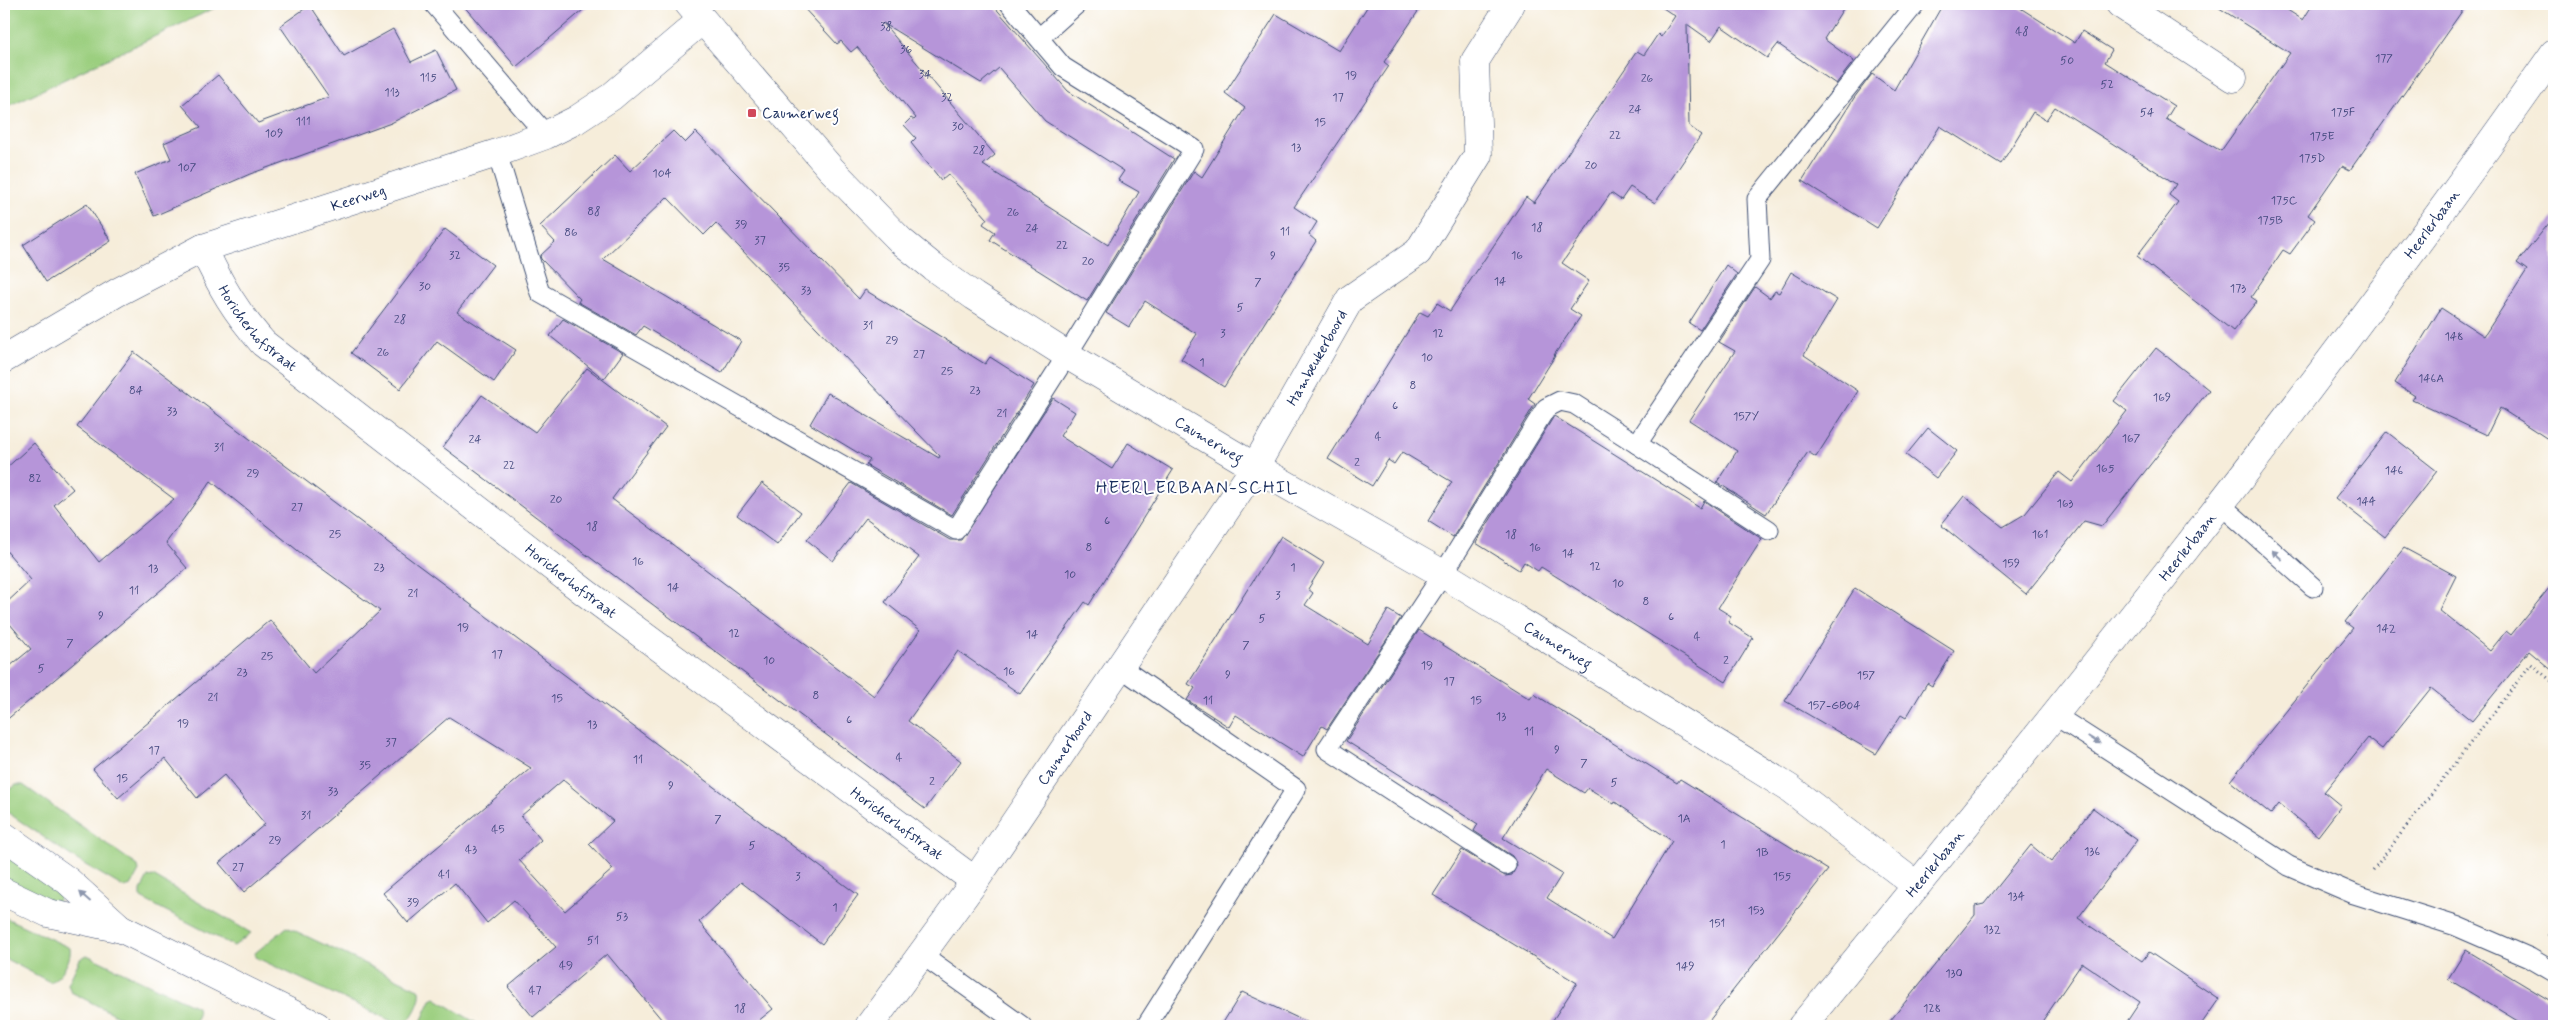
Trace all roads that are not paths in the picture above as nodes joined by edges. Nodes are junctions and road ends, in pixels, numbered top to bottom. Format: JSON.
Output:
{"nodes":[{"id":1,"x":434,"y":4,"type":"edge"},
{"id":2,"x":1010,"y":4,"type":"edge"},
{"id":3,"x":1077,"y":4,"type":"edge"},
{"id":4,"x":1511,"y":4,"type":"edge"},
{"id":5,"x":1916,"y":4,"type":"edge"},
{"id":6,"x":2121,"y":4,"type":"edge"},
{"id":7,"x":696,"y":12,"type":"edge"},
{"id":8,"x":1039,"y":38,"type":"junction"},
{"id":9,"x":2554,"y":53,"type":"edge"},
{"id":10,"x":2233,"y":78,"type":"dead end"},
{"id":11,"x":546,"y":135,"type":"junction"},
{"id":12,"x":497,"y":153,"type":"junction"},
{"id":13,"x":203,"y":248,"type":"junction"},
{"id":14,"x":1067,"y":355,"type":"junction"},
{"id":15,"x":4,"y":360,"type":"edge"},
{"id":16,"x":1637,"y":444,"type":"junction"},
{"id":17,"x":1255,"y":467,"type":"junction"},
{"id":18,"x":2220,"y":504,"type":"junction"},
{"id":19,"x":1769,"y":530,"type":"dead end"},
{"id":20,"x":1443,"y":574,"type":"junction"},
{"id":21,"x":2313,"y":587,"type":"dead end"},
{"id":22,"x":1120,"y":667,"type":"junction"},
{"id":23,"x":2053,"y":714,"type":"junction"},
{"id":24,"x":4,"y":836,"type":"edge"},
{"id":25,"x":1506,"y":865,"type":"dead end"},
{"id":26,"x":975,"y":881,"type":"junction"},
{"id":27,"x":1916,"y":885,"type":"junction"},
{"id":28,"x":4,"y":892,"type":"edge"},
{"id":29,"x":122,"y":929,"type":"junction"},
{"id":30,"x":921,"y":954,"type":"junction"},
{"id":31,"x":2554,"y":972,"type":"edge"},
{"id":32,"x":317,"y":1026,"type":"edge"},
{"id":33,"x":869,"y":1026,"type":"edge"},
{"id":34,"x":1022,"y":1026,"type":"edge"},
{"id":35,"x":1146,"y":1026,"type":"edge"},
{"id":36,"x":1802,"y":1026,"type":"edge"}],
"edges":[{"from":1,"to":11,"type":"lane"},
{"from":2,"to":8,"type":"lane"},
{"from":3,"to":8,"type":"lane"},
{"from":4,"to":17,"type":"street","name":"Hambeukerboord"},
{"from":5,"to":16,"type":"lane"},
{"from":6,"to":10,"type":"street"},
{"from":7,"to":11,"type":"street","name":"Keerweg"},
{"from":7,"to":14,"type":"street","name":"Caumerweg"},
{"from":8,"to":14,"type":"lane"},
{"from":9,"to":18,"type":"street","name":"Heerlerbaan"},
{"from":11,"to":12,"type":"street","name":"Keerweg"},
{"from":12,"to":13,"type":"street","name":"Keerweg"},
{"from":12,"to":14,"type":"lane"},
{"from":13,"to":15,"type":"street","name":"Keerweg"},
{"from":13,"to":26,"type":"street","name":"Horicherhofstraat"},
{"from":14,"to":17,"type":"street","name":"Caumerweg"},
{"from":16,"to":19,"type":"lane"},
{"from":16,"to":20,"type":"lane"},
{"from":17,"to":20,"type":"street","name":"Caumerweg"},
{"from":17,"to":22,"type":"street","name":"Caumerboord"},
{"from":21,"to":18,"type":"lane","one_way":true},
{"from":18,"to":23,"type":"street","name":"Heerlerbaan"},
{"from":20,"to":25,"type":"lane"},
{"from":20,"to":27,"type":"street","name":"Caumerweg"},
{"from":22,"to":26,"type":"street","name":"Caumerboord"},
{"from":22,"to":35,"type":"lane"},
{"from":23,"to":27,"type":"street","name":"Heerlerbaan"},
{"from":23,"to":31,"type":"lane","one_way":true},
{"from":29,"to":24,"type":"street","one_way":true},
{"from":26,"to":30,"type":"street","name":"Caumerboord"},
{"from":27,"to":36,"type":"street","name":"Heerlerbaan"},
{"from":28,"to":29,"type":"street"},
{"from":29,"to":32,"type":"street"},
{"from":30,"to":33,"type":"street","name":"Caumerboord"},
{"from":30,"to":34,"type":"lane"}]}
